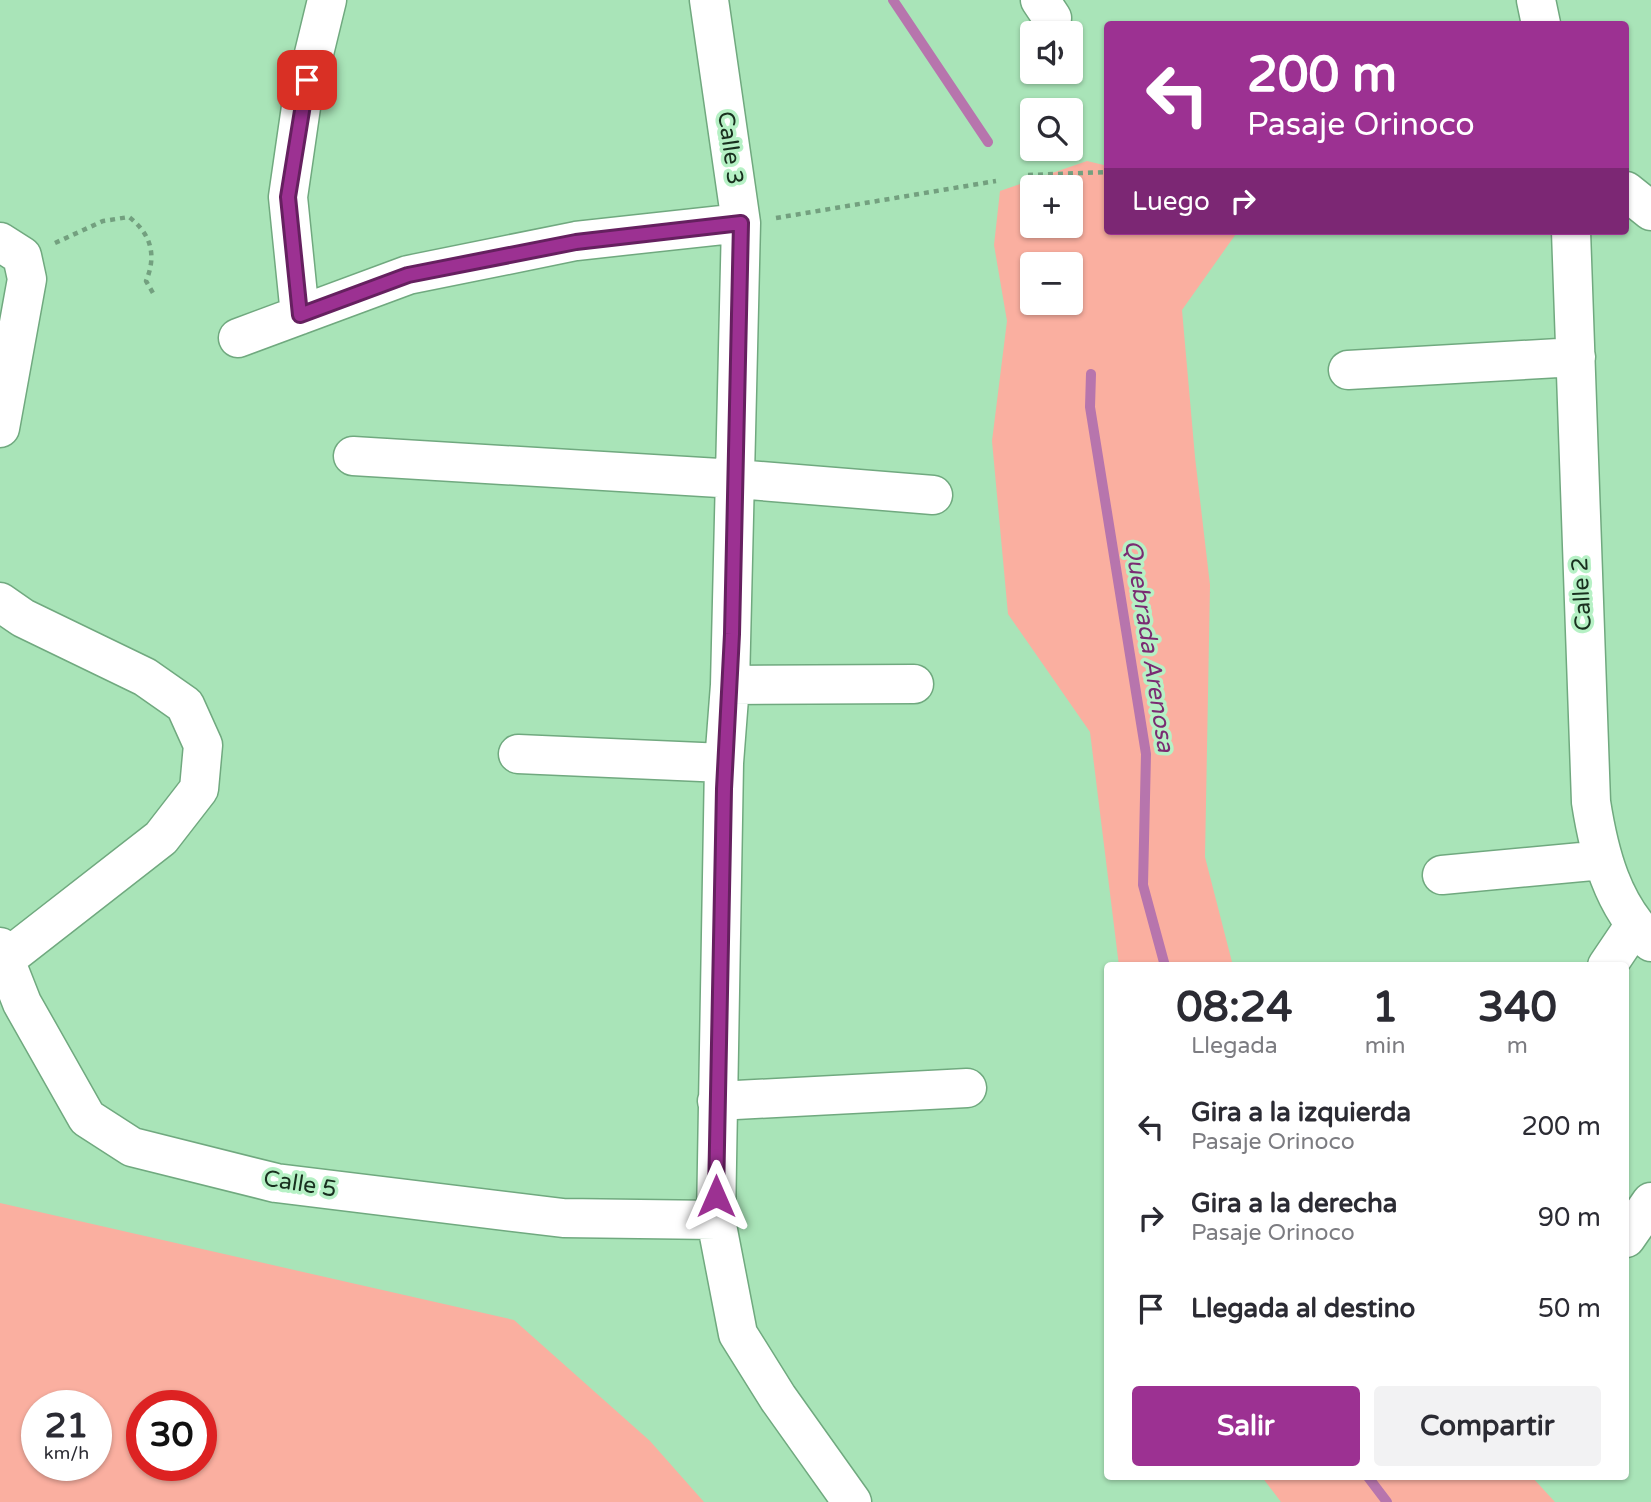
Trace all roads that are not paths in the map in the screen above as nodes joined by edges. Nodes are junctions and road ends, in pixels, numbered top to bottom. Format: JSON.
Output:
{"nodes":[{"id":1,"x":327,"y":0,"type":"edge"},
{"id":2,"x":709,"y":0,"type":"edge"},
{"id":3,"x":1536,"y":0,"type":"edge"},
{"id":4,"x":1540,"y":21,"type":"edge"},
{"id":5,"x":1629,"y":193,"type":"edge"},
{"id":6,"x":1651,"y":211,"type":"edge"},
{"id":7,"x":741,"y":223,"type":"junction"},
{"id":8,"x":1571,"y":235,"type":"edge"},
{"id":9,"x":11,"y":249,"type":"edge"},
{"id":10,"x":300,"y":315,"type":"junction"},
{"id":11,"x":238,"y":338,"type":"dead end"},
{"id":12,"x":1576,"y":358,"type":"junction"},
{"id":13,"x":1348,"y":370,"type":"dead end"},
{"id":14,"x":0,"y":428,"type":"edge"},
{"id":15,"x":353,"y":456,"type":"dead end"},
{"id":16,"x":736,"y":479,"type":"junction"},
{"id":17,"x":933,"y":495,"type":"dead end"},
{"id":18,"x":0,"y":601,"type":"edge"},
{"id":19,"x":914,"y":684,"type":"dead end"},
{"id":20,"x":730,"y":685,"type":"junction"},
{"id":21,"x":518,"y":754,"type":"dead end"},
{"id":22,"x":724,"y":763,"type":"junction"},
{"id":23,"x":1603,"y":860,"type":"junction"},
{"id":24,"x":1442,"y":875,"type":"dead end"},
{"id":25,"x":1643,"y":934,"type":"edge"},
{"id":26,"x":3,"y":953,"type":"edge"},
{"id":27,"x":1612,"y":962,"type":"edge"},
{"id":28,"x":967,"y":1088,"type":"dead end"},
{"id":29,"x":717,"y":1101,"type":"junction"},
{"id":30,"x":1651,"y":1202,"type":"edge"},
{"id":31,"x":716,"y":1220,"type":"junction"},
{"id":32,"x":1629,"y":1234,"type":"edge"},
{"id":33,"x":852,"y":1502,"type":"edge"}],
"edges":[{"from":1,"to":10,"type":"street"},
{"from":2,"to":7,"type":"street","name":"Calle 3"},
{"from":3,"to":4,"type":"street"},
{"from":5,"to":6,"type":"street"},
{"from":7,"to":10,"type":"street"},
{"from":7,"to":16,"type":"street","name":"Calle 3"},
{"from":8,"to":12,"type":"street","name":"Calle 2"},
{"from":9,"to":14,"type":"street"},
{"from":10,"to":11,"type":"street"},
{"from":12,"to":13,"type":"street"},
{"from":12,"to":23,"type":"street","name":"Calle 2"},
{"from":15,"to":16,"type":"street"},
{"from":16,"to":17,"type":"street"},
{"from":16,"to":20,"type":"street","name":"Calle 3"},
{"from":18,"to":26,"type":"street"},
{"from":19,"to":20,"type":"street"},
{"from":20,"to":22,"type":"street","name":"Calle 3"},
{"from":21,"to":22,"type":"street"},
{"from":22,"to":29,"type":"street","name":"Calle 3"},
{"from":23,"to":24,"type":"street"},
{"from":23,"to":25,"type":"street","name":"Calle 2"},
{"from":25,"to":27,"type":"street"},
{"from":26,"to":31,"type":"street","name":"Calle 5"},
{"from":28,"to":29,"type":"street"},
{"from":29,"to":31,"type":"street","name":"Calle 3"},
{"from":30,"to":32,"type":"street"},
{"from":31,"to":33,"type":"street","name":"Calle 3"}]}
